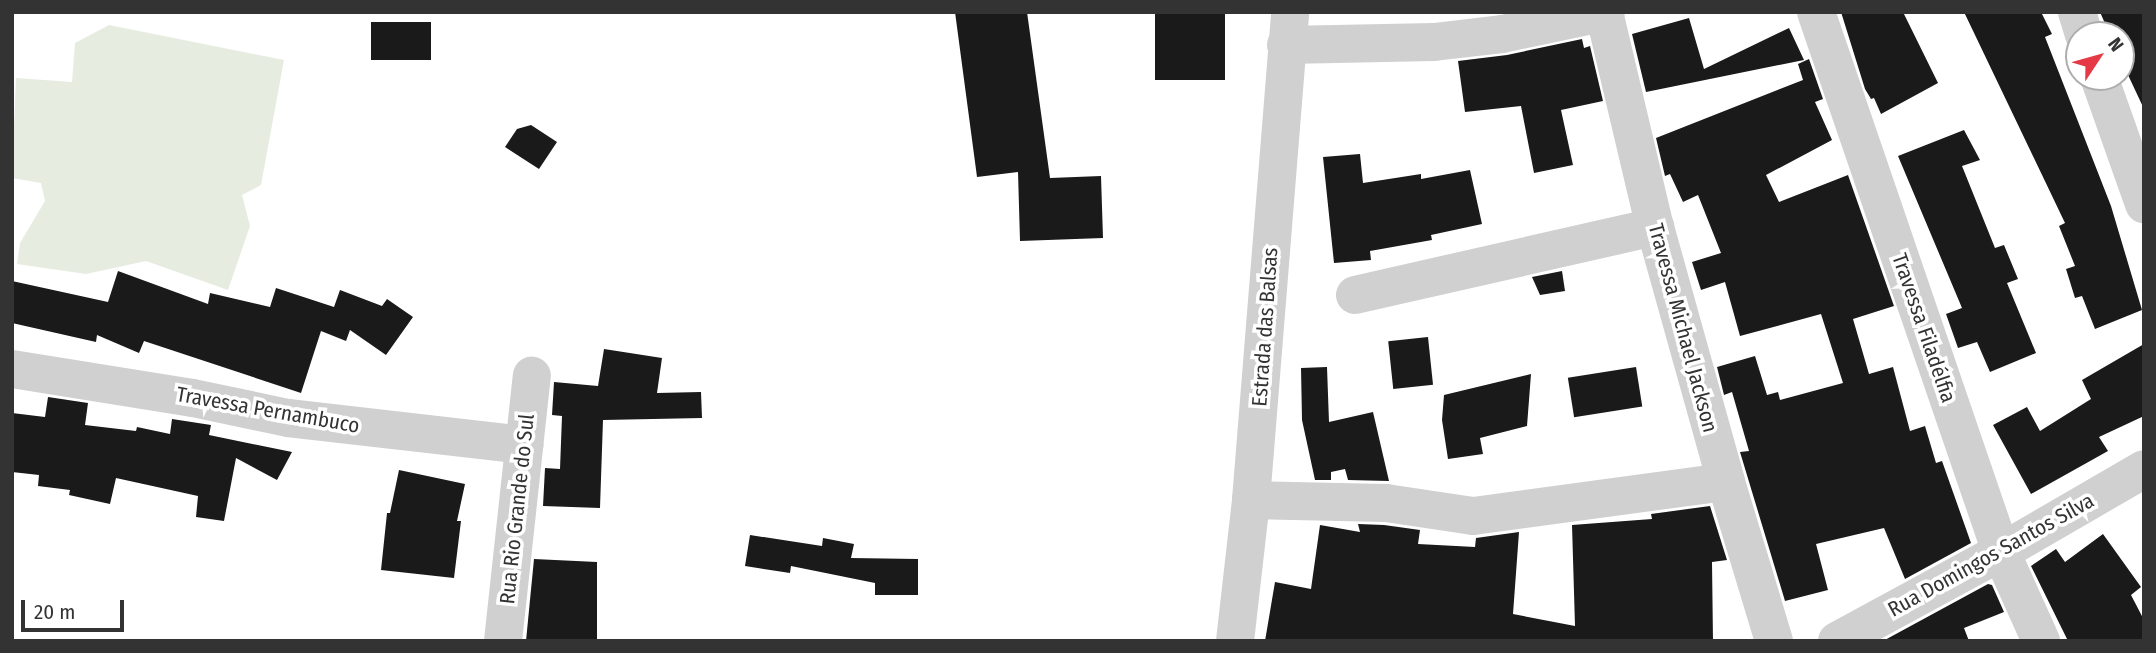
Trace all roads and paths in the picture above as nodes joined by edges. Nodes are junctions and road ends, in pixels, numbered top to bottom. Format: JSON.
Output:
{"nodes":[{"id":1,"x":1605,"y":12,"type":"edge"},
{"id":2,"x":1816,"y":12,"type":"edge"},
{"id":3,"x":1288,"y":28,"type":"edge"},
{"id":4,"x":2104,"y":91,"type":"edge"},
{"id":5,"x":2144,"y":204,"type":"edge"},
{"id":6,"x":1655,"y":227,"type":"junction"},
{"id":7,"x":1355,"y":295,"type":"dead end"},
{"id":8,"x":12,"y":369,"type":"edge"},
{"id":9,"x":532,"y":376,"type":"dead end"},
{"id":10,"x":524,"y":445,"type":"junction"},
{"id":11,"x":2144,"y":468,"type":"edge"},
{"id":12,"x":1726,"y":482,"type":"junction"},
{"id":13,"x":1251,"y":500,"type":"junction"},
{"id":14,"x":2001,"y":552,"type":"junction"},
{"id":15,"x":503,"y":641,"type":"edge"},
{"id":16,"x":1235,"y":641,"type":"edge"},
{"id":17,"x":1774,"y":641,"type":"edge"},
{"id":18,"x":1837,"y":641,"type":"edge"},
{"id":19,"x":2041,"y":641,"type":"edge"}],
"edges":[{"from":1,"to":3,"type":"street"},
{"from":1,"to":6,"type":"street","name":"Travessa Michael Jackson"},
{"from":2,"to":14,"type":"street","name":"Travessa Filadélfia"},
{"from":3,"to":13,"type":"street","name":"Estrada das Balsas"},
{"from":4,"to":5,"type":"street"},
{"from":6,"to":7,"type":"street"},
{"from":6,"to":12,"type":"street","name":"Travessa Michael Jackson"},
{"from":8,"to":10,"type":"street","name":"Travessa Pernambuco"},
{"from":9,"to":10,"type":"street","name":"Rua Rio Grande do Sul"},
{"from":10,"to":15,"type":"street","name":"Rua Rio Grande do Sul"},
{"from":11,"to":14,"type":"street","name":"Rua Domingos Santos Silva"},
{"from":12,"to":13,"type":"street"},
{"from":12,"to":17,"type":"street","name":"Travessa Michael Jackson"},
{"from":13,"to":16,"type":"street","name":"Estrada das Balsas"},
{"from":14,"to":18,"type":"street","name":"Rua Domingos Santos Silva"},
{"from":14,"to":19,"type":"street","name":"Travessa Filadélfia"}]}
